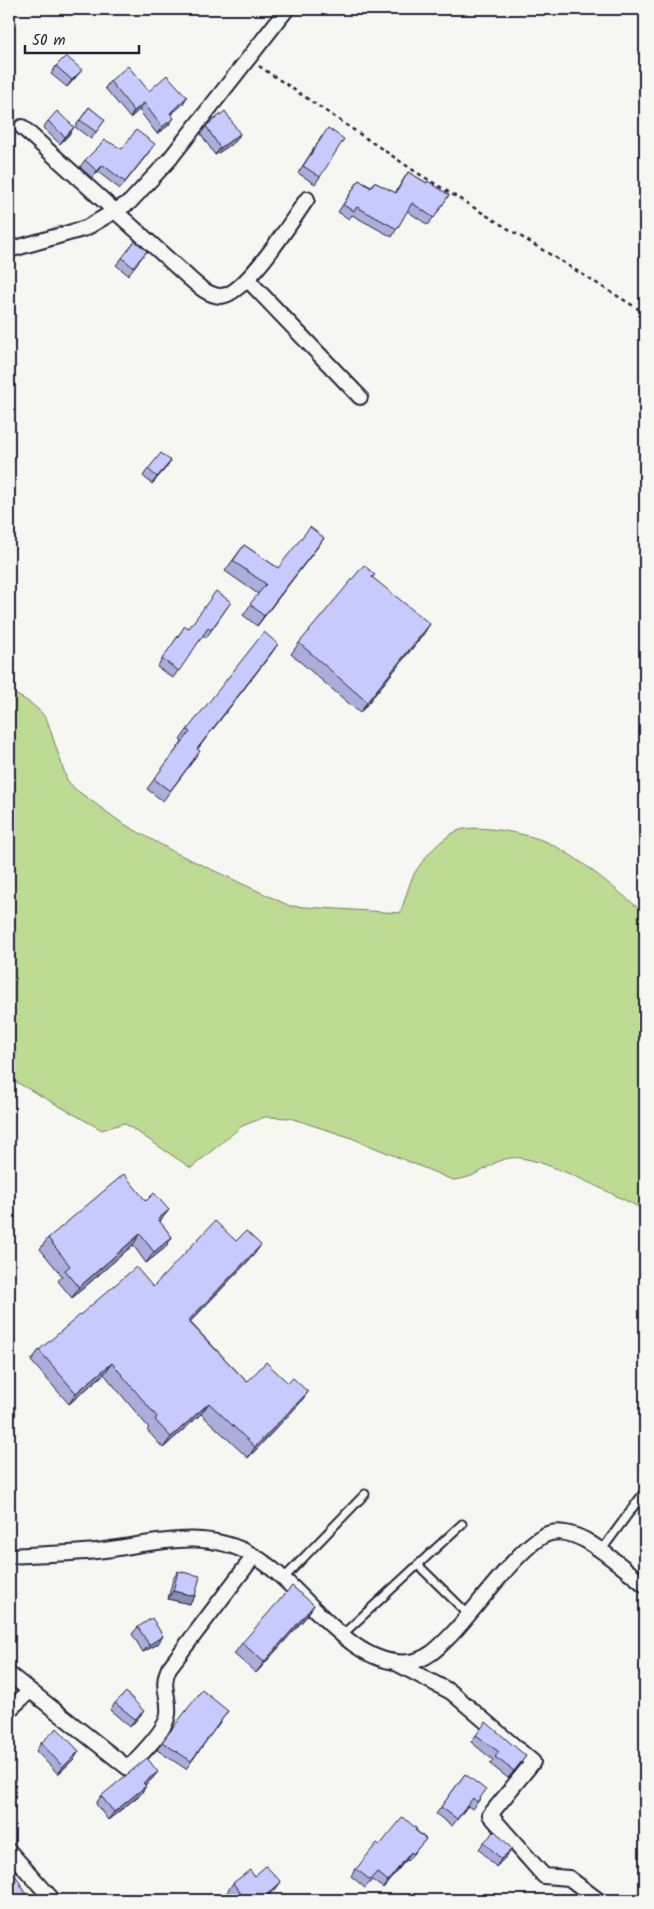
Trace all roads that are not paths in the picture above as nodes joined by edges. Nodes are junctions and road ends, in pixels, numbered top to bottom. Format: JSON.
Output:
{"nodes":[{"id":1,"x":287,"y":9,"type":"edge"},
{"id":2,"x":22,"y":127,"type":"dead end"},
{"id":3,"x":307,"y":199,"type":"dead end"},
{"id":4,"x":114,"y":213,"type":"junction"},
{"id":5,"x":9,"y":250,"type":"edge"},
{"id":6,"x":248,"y":279,"type":"junction"},
{"id":7,"x":360,"y":397,"type":"dead end"},
{"id":8,"x":645,"y":1491,"type":"edge"},
{"id":9,"x":366,"y":1494,"type":"dead end"},
{"id":10,"x":462,"y":1524,"type":"dead end"},
{"id":11,"x":601,"y":1551,"type":"junction"},
{"id":12,"x":9,"y":1556,"type":"edge"},
{"id":13,"x":254,"y":1556,"type":"junction"},
{"id":14,"x":418,"y":1565,"type":"junction"},
{"id":15,"x":284,"y":1578,"type":"junction"},
{"id":16,"x":645,"y":1585,"type":"edge"},
{"id":17,"x":469,"y":1616,"type":"junction"},
{"id":18,"x":341,"y":1635,"type":"junction"},
{"id":19,"x":392,"y":1661,"type":"junction"},
{"id":20,"x":9,"y":1674,"type":"edge"},
{"id":21,"x":30,"y":1691,"type":"junction"},
{"id":22,"x":9,"y":1710,"type":"edge"},
{"id":23,"x":9,"y":1852,"type":"edge"},
{"id":24,"x":53,"y":1900,"type":"edge"},
{"id":25,"x":598,"y":1900,"type":"edge"}],
"edges":[{"from":1,"to":4,"type":"street"},
{"from":2,"to":4,"type":"street"},
{"from":3,"to":6,"type":"street"},
{"from":4,"to":5,"type":"street"},
{"from":4,"to":6,"type":"street"},
{"from":6,"to":7,"type":"street"},
{"from":8,"to":11,"type":"lane"},
{"from":9,"to":15,"type":"lane"},
{"from":10,"to":14,"type":"lane"},
{"from":11,"to":16,"type":"street"},
{"from":11,"to":17,"type":"street"},
{"from":12,"to":13,"type":"street"},
{"from":13,"to":15,"type":"street"},
{"from":13,"to":21,"type":"street"},
{"from":14,"to":17,"type":"lane"},
{"from":14,"to":18,"type":"lane"},
{"from":15,"to":18,"type":"street"},
{"from":17,"to":19,"type":"street"},
{"from":18,"to":19,"type":"street"},
{"from":19,"to":25,"type":"street"},
{"from":20,"to":21,"type":"street"},
{"from":21,"to":22,"type":"street"},
{"from":23,"to":24,"type":"street"}]}
